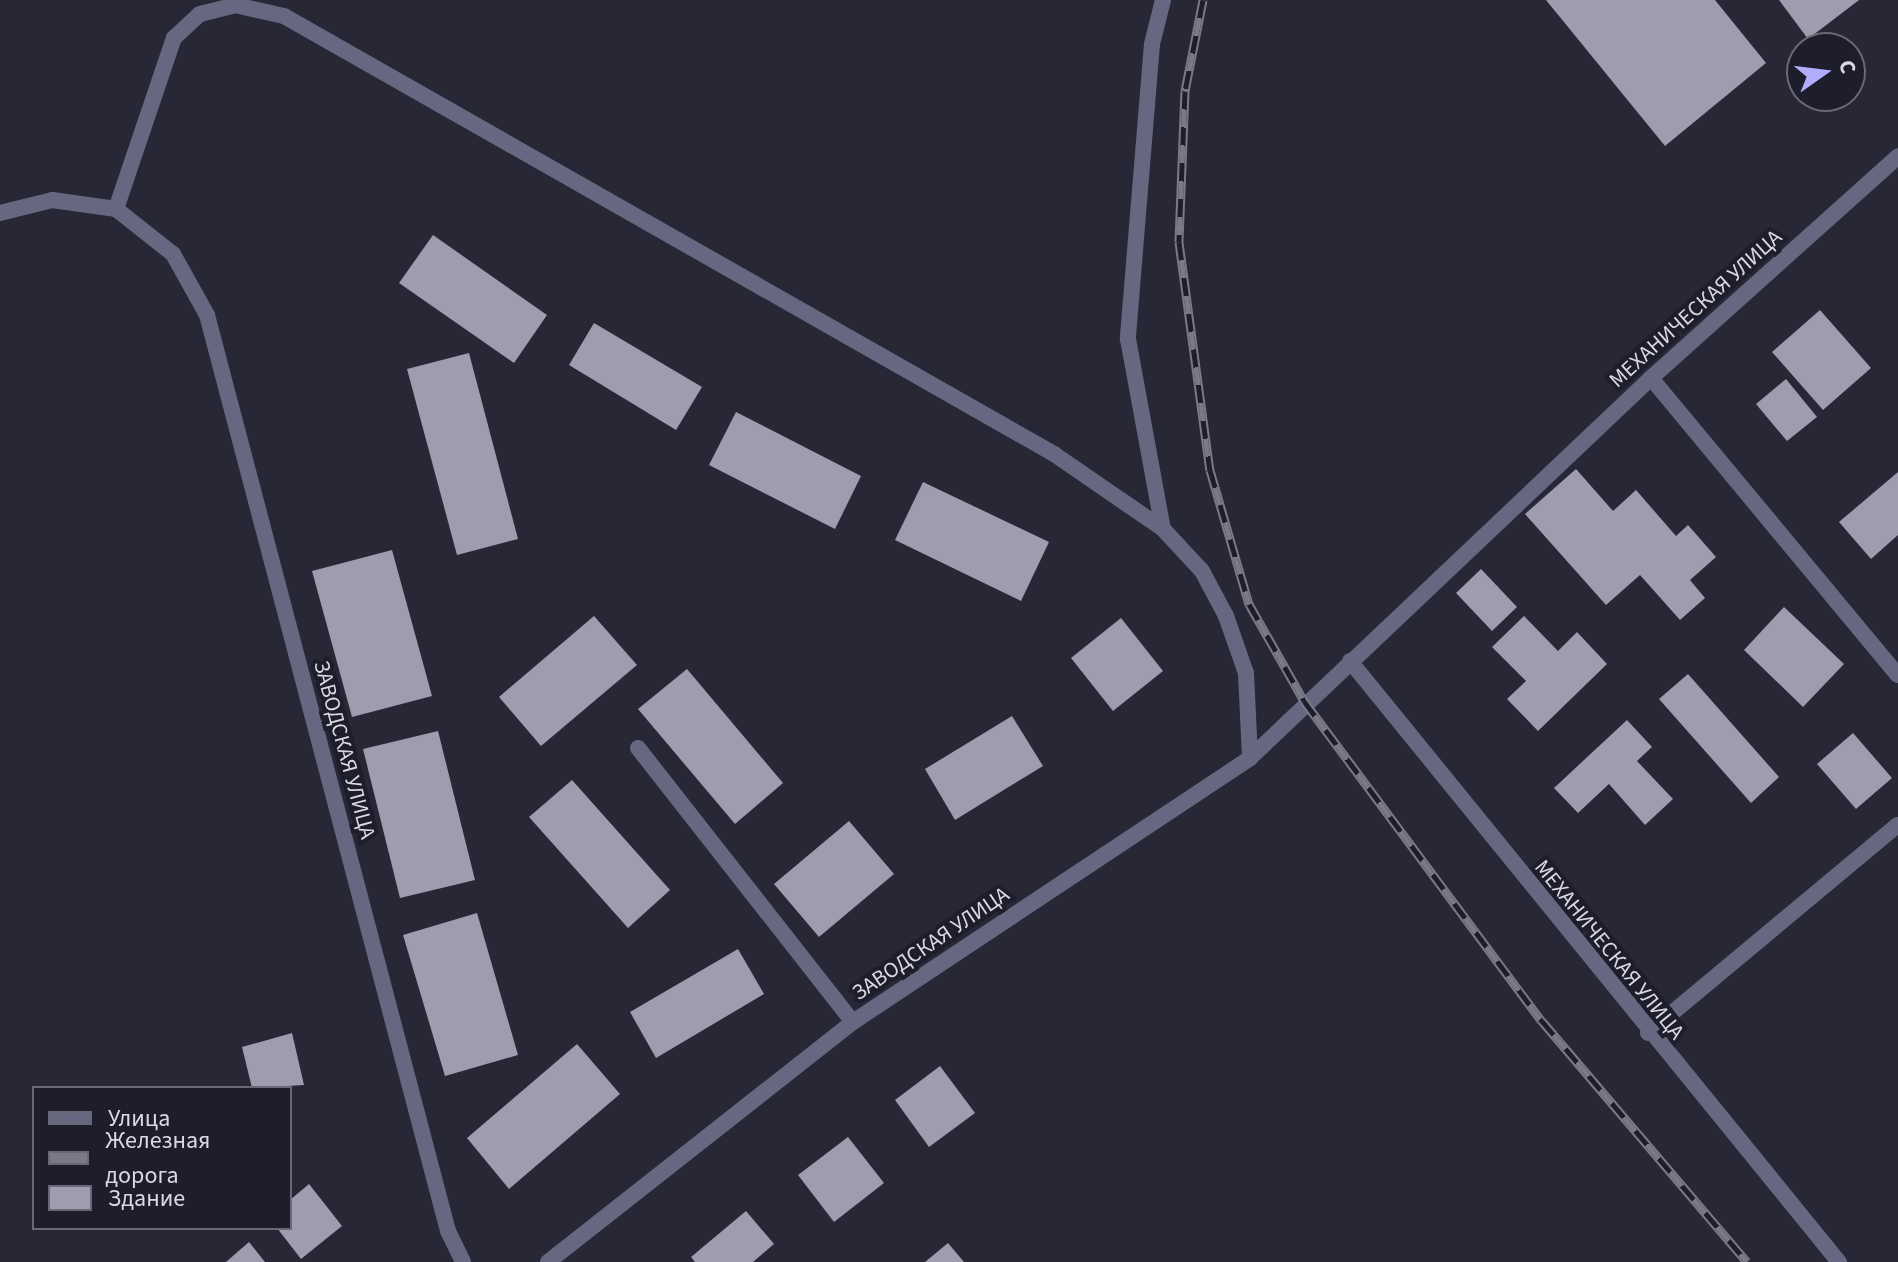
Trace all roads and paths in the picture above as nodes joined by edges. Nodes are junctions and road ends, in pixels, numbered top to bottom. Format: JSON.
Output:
{"nodes":[{"id":1,"x":1163,"y":0,"type":"edge"},
{"id":2,"x":1898,"y":156,"type":"edge"},
{"id":3,"x":116,"y":209,"type":"junction"},
{"id":4,"x":0,"y":213,"type":"edge"},
{"id":5,"x":1651,"y":378,"type":"junction"},
{"id":6,"x":1163,"y":529,"type":"junction"},
{"id":7,"x":1350,"y":661,"type":"junction"},
{"id":8,"x":1898,"y":675,"type":"edge"},
{"id":9,"x":1304,"y":701,"type":"joint"},
{"id":10,"x":638,"y":748,"type":"dead end"},
{"id":11,"x":1250,"y":758,"type":"junction"},
{"id":12,"x":1898,"y":825,"type":"edge"},
{"id":13,"x":853,"y":1022,"type":"junction"},
{"id":14,"x":1648,"y":1033,"type":"junction"},
{"id":15,"x":463,"y":1262,"type":"edge"},
{"id":16,"x":548,"y":1262,"type":"edge"},
{"id":17,"x":1839,"y":1262,"type":"edge"}],
"edges":[{"from":1,"to":6,"type":"street"},
{"from":2,"to":5,"type":"street","name":"МЕХАНИЧЕСКАЯ УЛИЦА"},
{"from":3,"to":4,"type":"street"},
{"from":3,"to":6,"type":"street"},
{"from":3,"to":15,"type":"street","name":"ЗАВОДСКАЯ УЛИЦА"},
{"from":5,"to":7,"type":"street","name":"МЕХАНИЧЕСКАЯ УЛИЦА"},
{"from":5,"to":8,"type":"street"},
{"from":6,"to":11,"type":"street"},
{"from":7,"to":9,"type":"street","name":"МЕХАНИЧЕСКАЯ УЛИЦА"},
{"from":7,"to":14,"type":"street","name":"МЕХАНИЧЕСКАЯ УЛИЦА"},
{"from":9,"to":11,"type":"street","name":"ЗАВОДСКАЯ УЛИЦА"},
{"from":10,"to":13,"type":"street"},
{"from":11,"to":13,"type":"street","name":"ЗАВОДСКАЯ УЛИЦА"},
{"from":12,"to":14,"type":"street"},
{"from":13,"to":16,"type":"street","name":"ЗАВОДСКАЯ УЛИЦА"},
{"from":14,"to":17,"type":"street","name":"МЕХАНИЧЕСКАЯ УЛИЦА"}]}
